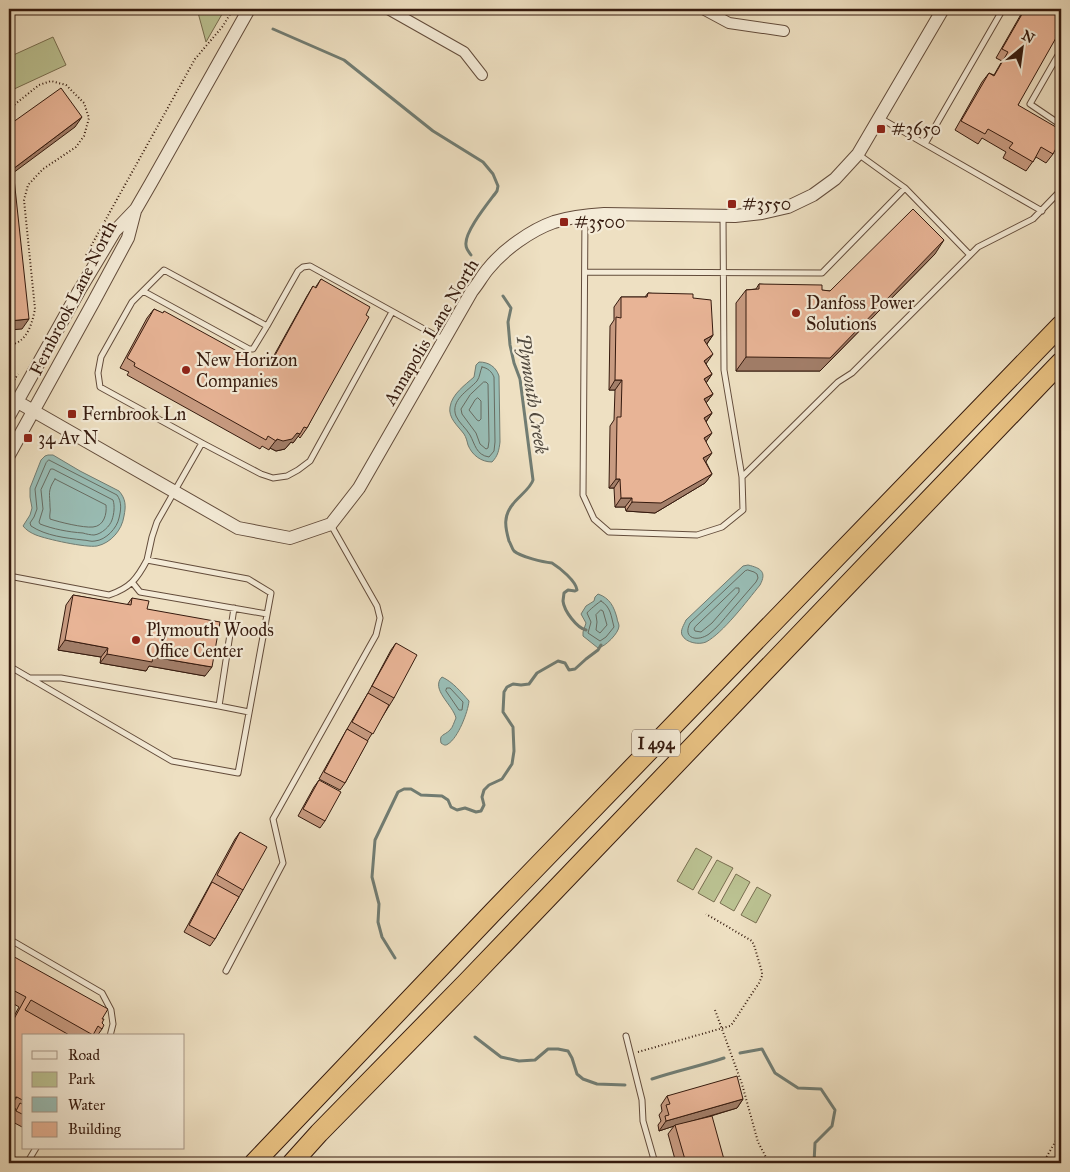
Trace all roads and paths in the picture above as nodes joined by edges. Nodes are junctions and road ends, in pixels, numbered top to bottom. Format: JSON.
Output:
{"nodes":[{"id":1,"x":233,"y":9,"type":"edge"},
{"id":2,"x":249,"y":9,"type":"edge"},
{"id":3,"x":388,"y":9,"type":"edge"},
{"id":4,"x":703,"y":9,"type":"edge"},
{"id":5,"x":943,"y":9,"type":"edge"},
{"id":6,"x":1003,"y":9,"type":"edge"},
{"id":7,"x":784,"y":31,"type":"dead end"},
{"id":8,"x":1061,"y":50,"type":"edge"},
{"id":9,"x":482,"y":75,"type":"dead end"},
{"id":10,"x":9,"y":109,"type":"edge"},
{"id":11,"x":880,"y":118,"type":"junction"},
{"id":12,"x":1061,"y":125,"type":"edge"},
{"id":13,"x":925,"y":144,"type":"junction"},
{"id":14,"x":858,"y":154,"type":"junction"},
{"id":15,"x":905,"y":188,"type":"junction"},
{"id":16,"x":1061,"y":190,"type":"edge"},
{"id":17,"x":136,"y":209,"type":"junction"},
{"id":18,"x":1042,"y":211,"type":"junction"},
{"id":19,"x":585,"y":215,"type":"junction"},
{"id":20,"x":723,"y":216,"type":"junction"},
{"id":21,"x":86,"y":254,"type":"dead end"},
{"id":22,"x":970,"y":255,"type":"junction"},
{"id":23,"x":586,"y":272,"type":"junction"},
{"id":24,"x":722,"y":272,"type":"junction"},
{"id":25,"x":143,"y":291,"type":"junction"},
{"id":26,"x":392,"y":312,"type":"junction"},
{"id":27,"x":1061,"y":325,"type":"edge"},
{"id":28,"x":267,"y":326,"type":"junction"},
{"id":29,"x":444,"y":340,"type":"junction"},
{"id":30,"x":9,"y":345,"type":"edge"},
{"id":31,"x":1061,"y":362,"type":"edge"},
{"id":32,"x":22,"y":367,"type":"dead end"},
{"id":33,"x":9,"y":376,"type":"edge"},
{"id":34,"x":16,"y":378,"type":"junction"},
{"id":35,"x":9,"y":391,"type":"edge"},
{"id":36,"x":13,"y":399,"type":"edge"},
{"id":37,"x":34,"y":411,"type":"junction"},
{"id":38,"x":9,"y":416,"type":"edge"},
{"id":39,"x":202,"y":443,"type":"junction"},
{"id":40,"x":9,"y":455,"type":"edge"},
{"id":41,"x":742,"y":477,"type":"junction"},
{"id":42,"x":175,"y":492,"type":"junction"},
{"id":43,"x":331,"y":524,"type":"junction"},
{"id":44,"x":147,"y":560,"type":"junction"},
{"id":45,"x":9,"y":576,"type":"edge"},
{"id":46,"x":132,"y":582,"type":"junction"},
{"id":47,"x":234,"y":608,"type":"junction"},
{"id":48,"x":267,"y":614,"type":"junction"},
{"id":49,"x":9,"y":666,"type":"edge"},
{"id":50,"x":29,"y":678,"type":"junction"},
{"id":51,"x":219,"y":706,"type":"junction"},
{"id":52,"x":249,"y":712,"type":"junction"},
{"id":53,"x":706,"y":914,"type":"dead end"},
{"id":54,"x":9,"y":938,"type":"edge"},
{"id":55,"x":226,"y":970,"type":"dead end"},
{"id":56,"x":715,"y":1010,"type":"dead end"},
{"id":57,"x":722,"y":1028,"type":"junction"},
{"id":58,"x":110,"y":1034,"type":"edge"},
{"id":59,"x":626,"y":1036,"type":"dead end"},
{"id":60,"x":630,"y":1054,"type":"junction"},
{"id":61,"x":1061,"y":1132,"type":"edge"},
{"id":62,"x":319,"y":1133,"type":"junction"},
{"id":63,"x":35,"y":1150,"type":"edge"},
{"id":64,"x":9,"y":1157,"type":"edge"},
{"id":65,"x":1061,"y":1160,"type":"edge"},
{"id":66,"x":20,"y":1163,"type":"edge"},
{"id":67,"x":27,"y":1163,"type":"edge"},
{"id":68,"x":254,"y":1163,"type":"edge"},
{"id":69,"x":292,"y":1163,"type":"edge"},
{"id":70,"x":296,"y":1163,"type":"edge"},
{"id":71,"x":655,"y":1163,"type":"edge"},
{"id":72,"x":769,"y":1163,"type":"edge"},
{"id":73,"x":1043,"y":1163,"type":"edge"},
{"id":74,"x":1059,"y":1163,"type":"edge"}],
"edges":[{"from":1,"to":21,"type":"path"},
{"from":2,"to":17,"type":"street","name":"Fernbrook Lane North"},
{"from":3,"to":9,"type":"street"},
{"from":4,"to":7,"type":"street"},
{"from":5,"to":11,"type":"street","name":"Annapolis Lane North"},
{"from":6,"to":13,"type":"lane"},
{"from":8,"to":12,"type":"lane"},
{"from":10,"to":30,"type":"path"},
{"from":11,"to":13,"type":"lane"},
{"from":11,"to":14,"type":"street","name":"Annapolis Lane North"},
{"from":13,"to":18,"type":"lane"},
{"from":14,"to":15,"type":"lane"},
{"from":14,"to":20,"type":"street","name":"Annapolis Lane North"},
{"from":15,"to":22,"type":"lane"},
{"from":15,"to":24,"type":"lane"},
{"from":16,"to":18,"type":"lane"},
{"from":17,"to":36,"type":"street","name":"Fernbrook Lane North"},
{"from":17,"to":37,"type":"street","name":"Fernbrook Lane North"},
{"from":18,"to":22,"type":"lane"},
{"from":19,"to":20,"type":"street","name":"Annapolis Lane North"},
{"from":19,"to":23,"type":"lane"},
{"from":19,"to":29,"type":"street","name":"Annapolis Lane North"},
{"from":20,"to":24,"type":"lane"},
{"from":22,"to":41,"type":"lane"},
{"from":23,"to":24,"type":"lane"},
{"from":23,"to":41,"type":"lane"},
{"from":24,"to":41,"type":"lane"},
{"from":25,"to":28,"type":"lane"},
{"from":25,"to":28,"type":"lane"},
{"from":25,"to":39,"type":"lane"},
{"from":26,"to":28,"type":"lane"},
{"from":26,"to":29,"type":"lane"},
{"from":26,"to":39,"type":"lane"},
{"from":27,"to":68,"type":"highway","number":"I 494"},
{"from":29,"to":43,"type":"street","name":"Annapolis Lane North"},
{"from":31,"to":62,"type":"highway","number":"I 494"},
{"from":32,"to":34,"type":"path"},
{"from":33,"to":34,"type":"path"},
{"from":34,"to":35,"type":"path"},
{"from":36,"to":37,"type":"street"},
{"from":36,"to":38,"type":"street","name":"Fernbrook Lane North"},
{"from":37,"to":40,"type":"street","name":"Fernbrook Lane North"},
{"from":37,"to":42,"type":"street"},
{"from":39,"to":42,"type":"lane"},
{"from":42,"to":43,"type":"street"},
{"from":42,"to":44,"type":"lane"},
{"from":43,"to":55,"type":"lane"},
{"from":44,"to":46,"type":"lane"},
{"from":44,"to":48,"type":"lane"},
{"from":45,"to":46,"type":"lane"},
{"from":46,"to":47,"type":"lane"},
{"from":47,"to":48,"type":"lane"},
{"from":47,"to":51,"type":"lane"},
{"from":48,"to":52,"type":"lane"},
{"from":49,"to":50,"type":"lane"},
{"from":50,"to":51,"type":"lane"},
{"from":50,"to":52,"type":"lane"},
{"from":51,"to":52,"type":"lane"},
{"from":53,"to":57,"type":"path"},
{"from":54,"to":58,"type":"lane"},
{"from":56,"to":57,"type":"path"},
{"from":57,"to":60,"type":"path"},
{"from":57,"to":72,"type":"path"},
{"from":59,"to":60,"type":"lane"},
{"from":60,"to":71,"type":"lane"},
{"from":61,"to":73,"type":"path"},
{"from":62,"to":69,"type":"highway","number":"I 494"},
{"from":62,"to":70,"type":"highway"},
{"from":63,"to":67,"type":"lane"},
{"from":64,"to":66,"type":"lane"},
{"from":65,"to":74,"type":"street"}]}
